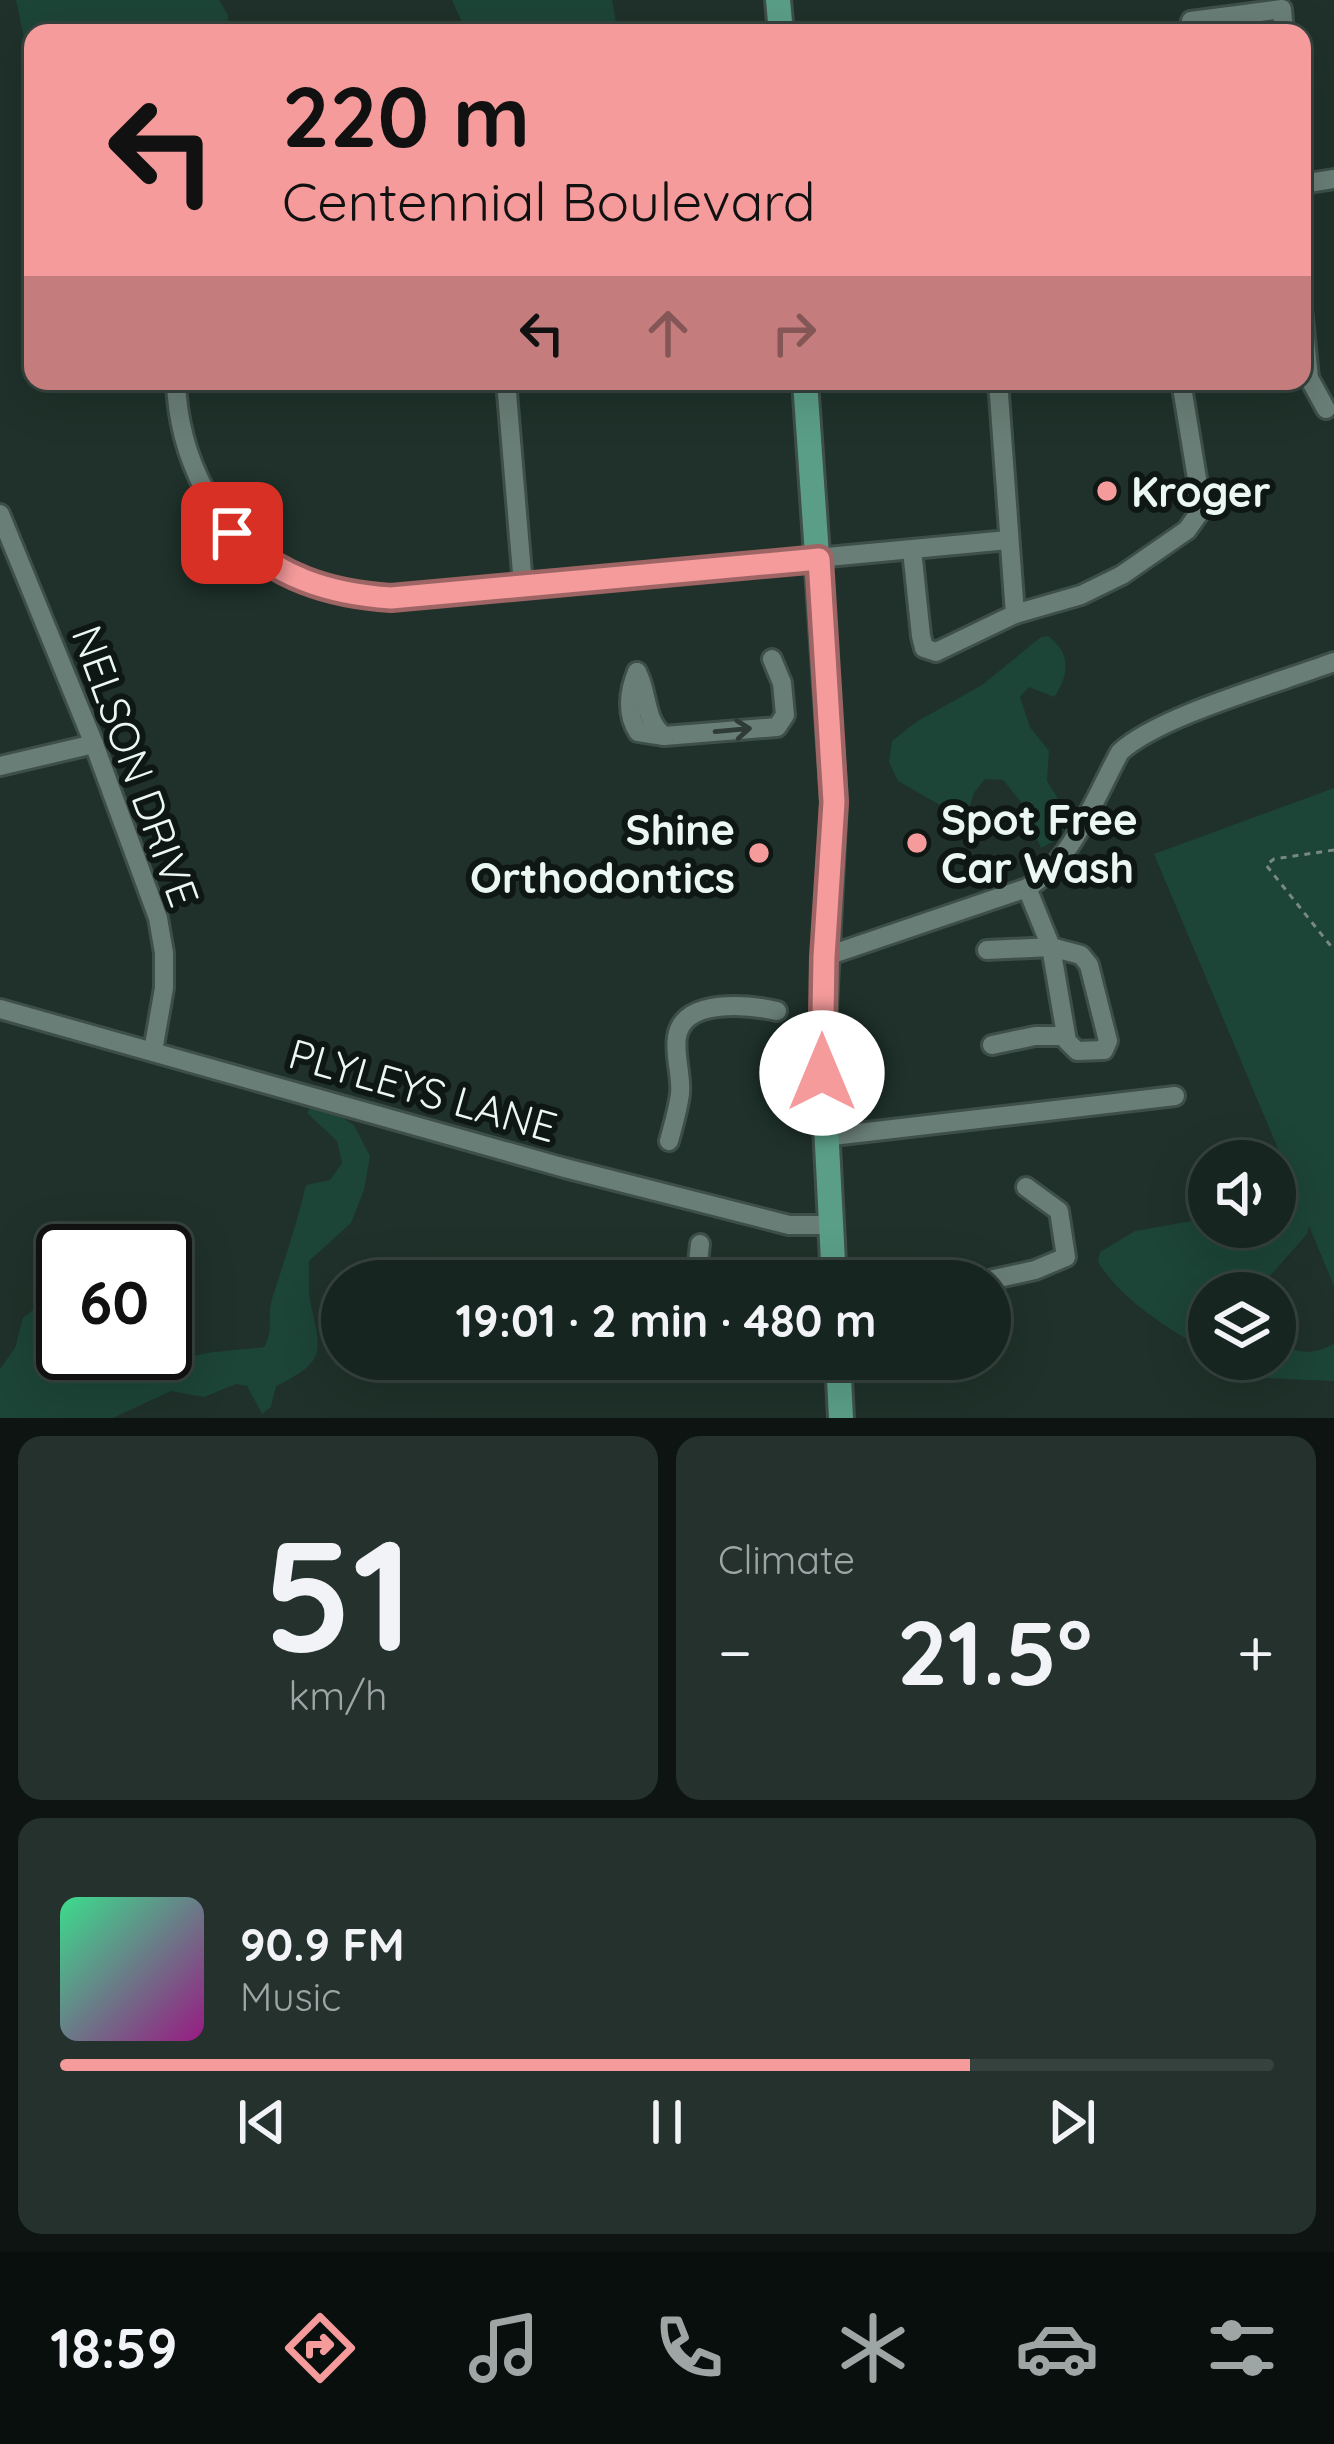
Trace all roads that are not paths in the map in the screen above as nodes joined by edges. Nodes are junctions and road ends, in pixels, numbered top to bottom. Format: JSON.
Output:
{"nodes":[{"id":1,"x":1191,"y":21,"type":"dead end"},
{"id":2,"x":1283,"y":24,"type":"edge"},
{"id":3,"x":1311,"y":382,"type":"edge"},
{"id":4,"x":176,"y":390,"type":"edge"},
{"id":5,"x":507,"y":390,"type":"edge"},
{"id":6,"x":806,"y":390,"type":"edge"},
{"id":7,"x":999,"y":390,"type":"edge"},
{"id":8,"x":1182,"y":390,"type":"edge"},
{"id":9,"x":1326,"y":409,"type":"dead end"},
{"id":10,"x":0,"y":514,"type":"edge"},
{"id":11,"x":1008,"y":540,"type":"junction"},
{"id":12,"x":912,"y":550,"type":"junction"},
{"id":13,"x":819,"y":559,"type":"junction"},
{"id":14,"x":523,"y":585,"type":"junction"},
{"id":15,"x":1015,"y":614,"type":"junction"},
{"id":16,"x":772,"y":659,"type":"dead end"},
{"id":17,"x":1334,"y":662,"type":"edge"},
{"id":18,"x":637,"y":672,"type":"dead end"},
{"id":19,"x":94,"y":744,"type":"junction"},
{"id":20,"x":0,"y":766,"type":"edge"},
{"id":21,"x":1027,"y":888,"type":"junction"},
{"id":22,"x":1051,"y":947,"type":"junction"},
{"id":23,"x":987,"y":950,"type":"dead end"},
{"id":24,"x":824,"y":957,"type":"junction"},
{"id":25,"x":0,"y":1009,"type":"edge"},
{"id":26,"x":777,"y":1011,"type":"dead end"},
{"id":27,"x":1066,"y":1036,"type":"junction"},
{"id":28,"x":992,"y":1045,"type":"dead end"},
{"id":29,"x":153,"y":1051,"type":"junction"},
{"id":30,"x":1175,"y":1096,"type":"dead end"},
{"id":31,"x":824,"y":1137,"type":"junction"},
{"id":32,"x":669,"y":1141,"type":"dead end"},
{"id":33,"x":1026,"y":1187,"type":"dead end"},
{"id":34,"x":830,"y":1225,"type":"junction"},
{"id":35,"x":700,"y":1244,"type":"dead end"},
{"id":36,"x":698,"y":1260,"type":"edge"},
{"id":37,"x":832,"y":1260,"type":"edge"},
{"id":38,"x":1011,"y":1275,"type":"edge"},
{"id":39,"x":839,"y":1380,"type":"edge"},
{"id":40,"x":830,"y":1418,"type":"edge"},
{"id":41,"x":842,"y":1418,"type":"edge"}],
"edges":[{"from":1,"to":2,"type":"street"},
{"from":3,"to":9,"type":"street"},
{"from":4,"to":14,"type":"street"},
{"from":5,"to":14,"type":"street"},
{"from":6,"to":13,"type":"main road"},
{"from":7,"to":11,"type":"street"},
{"from":8,"to":15,"type":"street"},
{"from":10,"to":19,"type":"street","name":"NELSON DRIVE"},
{"from":11,"to":12,"type":"street"},
{"from":11,"to":15,"type":"street"},
{"from":12,"to":13,"type":"street"},
{"from":12,"to":15,"type":"street"},
{"from":13,"to":14,"type":"street"},
{"from":13,"to":24,"type":"main road"},
{"from":18,"to":16,"type":"street","one_way":true},
{"from":17,"to":21,"type":"street"},
{"from":19,"to":20,"type":"street"},
{"from":19,"to":29,"type":"street","name":"NELSON DRIVE"},
{"from":21,"to":22,"type":"street"},
{"from":21,"to":24,"type":"street"},
{"from":22,"to":23,"type":"street"},
{"from":22,"to":27,"type":"street"},
{"from":22,"to":27,"type":"street"},
{"from":24,"to":31,"type":"main road"},
{"from":25,"to":29,"type":"street","name":"PLYLEYS LANE"},
{"from":26,"to":32,"type":"street"},
{"from":27,"to":28,"type":"street"},
{"from":29,"to":34,"type":"street","name":"PLYLEYS LANE"},
{"from":30,"to":31,"type":"street"},
{"from":31,"to":34,"type":"main road"},
{"from":33,"to":38,"type":"street"},
{"from":34,"to":37,"type":"main road"},
{"from":35,"to":36,"type":"street"},
{"from":39,"to":41,"type":"main road"},
{"from":40,"to":41,"type":"street"}]}
